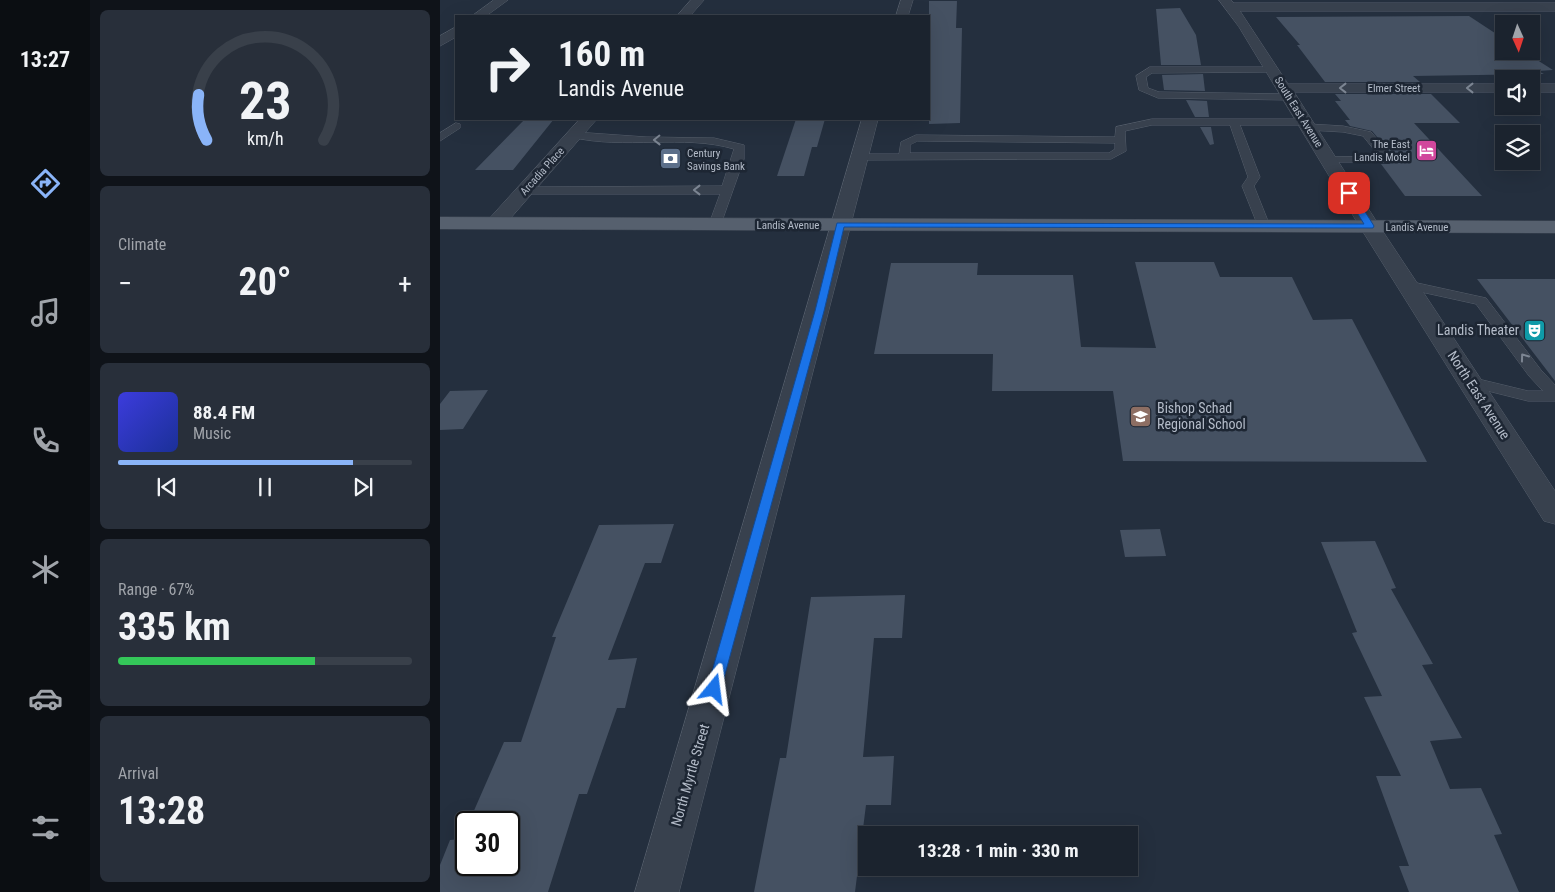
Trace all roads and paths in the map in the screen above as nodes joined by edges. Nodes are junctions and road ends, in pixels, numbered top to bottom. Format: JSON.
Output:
{"nodes":[{"id":1,"x":502,"y":0,"type":"edge"},
{"id":2,"x":698,"y":0,"type":"edge"},
{"id":3,"x":907,"y":0,"type":"edge"},
{"id":4,"x":1228,"y":4,"type":"edge"},
{"id":5,"x":1555,"y":7,"type":"edge"},
{"id":6,"x":480,"y":15,"type":"edge"},
{"id":7,"x":684,"y":15,"type":"edge"},
{"id":8,"x":902,"y":15,"type":"edge"},
{"id":9,"x":455,"y":32,"type":"edge"},
{"id":10,"x":440,"y":42,"type":"edge"},
{"id":11,"x":1272,"y":70,"type":"junction"},
{"id":12,"x":1495,"y":88,"type":"edge"},
{"id":13,"x":1540,"y":88,"type":"edge"},
{"id":14,"x":1555,"y":88,"type":"edge"},
{"id":15,"x":1286,"y":92,"type":"junction"},
{"id":16,"x":588,"y":120,"type":"edge"},
{"id":17,"x":870,"y":120,"type":"edge"},
{"id":18,"x":1234,"y":122,"type":"junction"},
{"id":19,"x":1306,"y":125,"type":"junction"},
{"id":20,"x":456,"y":126,"type":"dead end"},
{"id":21,"x":575,"y":135,"type":"junction"},
{"id":22,"x":440,"y":138,"type":"edge"},
{"id":23,"x":1120,"y":140,"type":"junction"},
{"id":24,"x":859,"y":157,"type":"junction"},
{"id":25,"x":904,"y":157,"type":"junction"},
{"id":26,"x":1328,"y":159,"type":"junction"},
{"id":27,"x":727,"y":190,"type":"junction"},
{"id":28,"x":525,"y":191,"type":"junction"},
{"id":29,"x":440,"y":223,"type":"edge"},
{"id":30,"x":495,"y":224,"type":"junction"},
{"id":31,"x":715,"y":224,"type":"junction"},
{"id":32,"x":840,"y":225,"type":"junction"},
{"id":33,"x":1264,"y":226,"type":"junction"},
{"id":34,"x":1370,"y":226,"type":"junction"},
{"id":35,"x":1555,"y":227,"type":"edge"},
{"id":36,"x":1408,"y":285,"type":"junction"},
{"id":37,"x":1470,"y":382,"type":"junction"},
{"id":38,"x":1555,"y":395,"type":"edge"},
{"id":39,"x":1551,"y":502,"type":"edge"},
{"id":40,"x":657,"y":892,"type":"edge"}],
"edges":[{"from":1,"to":6,"type":"street"},
{"from":2,"to":7,"type":"street"},
{"from":3,"to":8,"type":"street"},
{"from":4,"to":5,"type":"street"},
{"from":4,"to":11,"type":"street","name":"South East Avenue"},
{"from":9,"to":10,"type":"street"},
{"from":11,"to":15,"type":"street","name":"South East Avenue"},
{"from":11,"to":15,"type":"lane"},
{"from":12,"to":15,"type":"street","name":"Elmer Street","one_way":true},
{"from":13,"to":14,"type":"street"},
{"from":15,"to":19,"type":"street","name":"South East Avenue"},
{"from":16,"to":21,"type":"street","name":"Arcadia Place"},
{"from":17,"to":24,"type":"street","name":"North Myrtle Street"},
{"from":18,"to":19,"type":"lane"},
{"from":18,"to":23,"type":"lane"},
{"from":18,"to":33,"type":"lane"},
{"from":19,"to":26,"type":"street","name":"South East Avenue"},
{"from":19,"to":26,"type":"lane"},
{"from":20,"to":22,"type":"lane"},
{"from":27,"to":21,"type":"lane","one_way":true},
{"from":21,"to":28,"type":"street","name":"Arcadia Place"},
{"from":23,"to":25,"type":"lane"},
{"from":23,"to":25,"type":"lane"},
{"from":24,"to":25,"type":"lane"},
{"from":24,"to":32,"type":"street","name":"North Myrtle Street"},
{"from":26,"to":34,"type":"street","name":"South East Avenue"},
{"from":27,"to":28,"type":"lane","one_way":true},
{"from":27,"to":31,"type":"lane"},
{"from":28,"to":30,"type":"street","name":"Arcadia Place"},
{"from":29,"to":30,"type":"main road","name":"Landis Avenue"},
{"from":30,"to":31,"type":"main road","name":"Landis Avenue"},
{"from":31,"to":32,"type":"main road","name":"Landis Avenue"},
{"from":32,"to":33,"type":"main road","name":"Landis Avenue"},
{"from":32,"to":40,"type":"street","name":"North Myrtle Street"},
{"from":33,"to":34,"type":"main road","name":"Landis Avenue"},
{"from":34,"to":35,"type":"main road","name":"Landis Avenue"},
{"from":34,"to":36,"type":"street","name":"North East Avenue"},
{"from":36,"to":37,"type":"street","name":"North East Avenue"},
{"from":38,"to":36,"type":"lane","one_way":true},
{"from":37,"to":38,"type":"lane"},
{"from":37,"to":39,"type":"street","name":"North East Avenue"}]}
